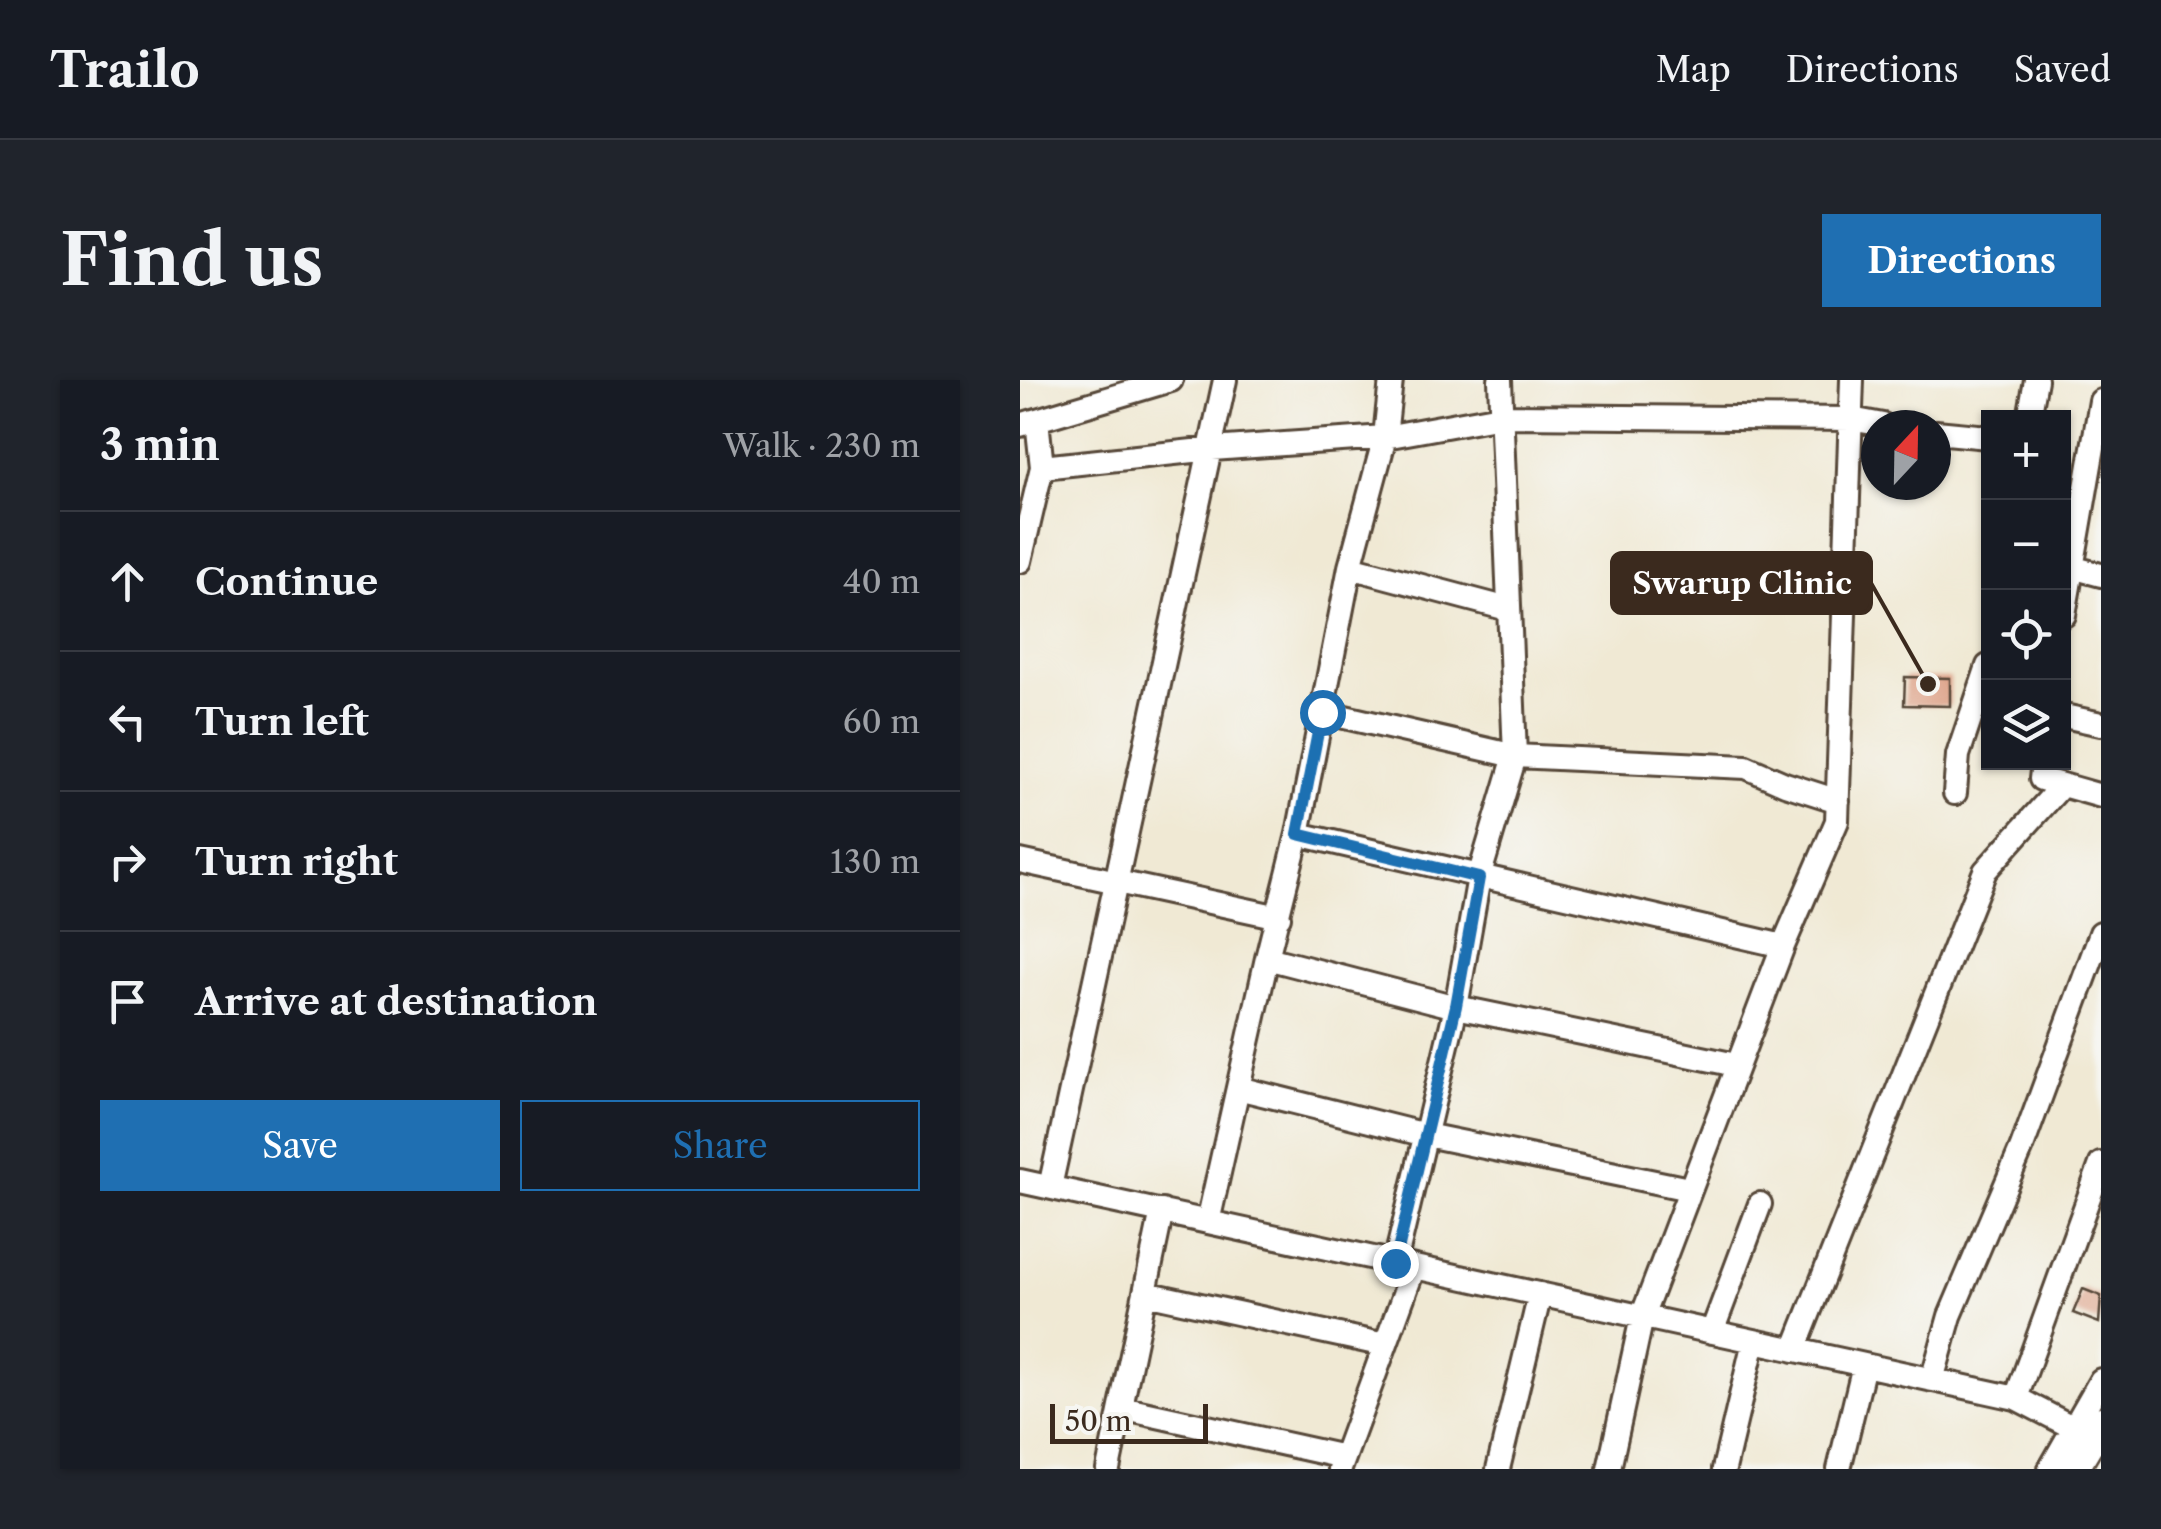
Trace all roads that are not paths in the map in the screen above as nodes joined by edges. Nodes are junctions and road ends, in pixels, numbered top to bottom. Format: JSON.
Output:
{"nodes":[{"id":1,"x":1170,"y":380,"type":"edge"},
{"id":2,"x":1225,"y":380,"type":"edge"},
{"id":3,"x":1391,"y":380,"type":"edge"},
{"id":4,"x":1500,"y":380,"type":"edge"},
{"id":5,"x":1852,"y":380,"type":"edge"},
{"id":6,"x":2036,"y":380,"type":"edge"},
{"id":7,"x":2101,"y":401,"type":"edge"},
{"id":8,"x":2030,"y":410,"type":"edge"},
{"id":9,"x":1501,"y":416,"type":"junction"},
{"id":10,"x":1851,"y":419,"type":"junction"},
{"id":11,"x":1861,"y":421,"type":"edge"},
{"id":12,"x":1028,"y":422,"type":"edge"},
{"id":13,"x":1951,"y":434,"type":"edge"},
{"id":14,"x":1385,"y":437,"type":"junction"},
{"id":15,"x":1981,"y":437,"type":"edge"},
{"id":16,"x":1212,"y":449,"type":"junction"},
{"id":17,"x":1042,"y":467,"type":"junction"},
{"id":18,"x":2071,"y":547,"type":"edge"},
{"id":19,"x":1020,"y":561,"type":"edge"},
{"id":20,"x":1350,"y":567,"type":"junction"},
{"id":21,"x":2071,"y":567,"type":"edge"},
{"id":22,"x":2101,"y":575,"type":"edge"},
{"id":23,"x":1508,"y":609,"type":"junction"},
{"id":24,"x":1983,"y":680,"type":"edge"},
{"id":25,"x":1322,"y":712,"type":"junction"},
{"id":26,"x":2071,"y":718,"type":"edge"},
{"id":27,"x":2101,"y":724,"type":"edge"},
{"id":28,"x":1515,"y":756,"type":"junction"},
{"id":29,"x":2042,"y":770,"type":"edge"},
{"id":30,"x":2062,"y":785,"type":"junction"},
{"id":31,"x":1956,"y":793,"type":"dead end"},
{"id":32,"x":2101,"y":796,"type":"edge"},
{"id":33,"x":1838,"y":801,"type":"junction"},
{"id":34,"x":1298,"y":834,"type":"junction"},
{"id":35,"x":1020,"y":862,"type":"edge"},
{"id":36,"x":1479,"y":878,"type":"junction"},
{"id":37,"x":1118,"y":883,"type":"junction"},
{"id":38,"x":1279,"y":917,"type":"junction"},
{"id":39,"x":2101,"y":933,"type":"edge"},
{"id":40,"x":1783,"y":946,"type":"junction"},
{"id":41,"x":1266,"y":958,"type":"junction"},
{"id":42,"x":1456,"y":1006,"type":"junction"},
{"id":43,"x":1736,"y":1065,"type":"junction"},
{"id":44,"x":1238,"y":1088,"type":"junction"},
{"id":45,"x":1426,"y":1135,"type":"junction"},
{"id":46,"x":2101,"y":1164,"type":"edge"},
{"id":47,"x":1020,"y":1180,"type":"edge"},
{"id":48,"x":1050,"y":1187,"type":"junction"},
{"id":49,"x":1689,"y":1189,"type":"junction"},
{"id":50,"x":1760,"y":1204,"type":"dead end"},
{"id":51,"x":2093,"y":1211,"type":"edge"},
{"id":52,"x":1162,"y":1212,"type":"junction"},
{"id":53,"x":1208,"y":1222,"type":"junction"},
{"id":54,"x":1405,"y":1265,"type":"junction"},
{"id":55,"x":1145,"y":1293,"type":"junction"},
{"id":56,"x":1540,"y":1294,"type":"junction"},
{"id":57,"x":1642,"y":1316,"type":"junction"},
{"id":58,"x":1712,"y":1332,"type":"junction"},
{"id":59,"x":1754,"y":1341,"type":"junction"},
{"id":60,"x":1385,"y":1345,"type":"junction"},
{"id":61,"x":1794,"y":1350,"type":"junction"},
{"id":62,"x":1864,"y":1365,"type":"junction"},
{"id":63,"x":1932,"y":1380,"type":"junction"},
{"id":64,"x":2101,"y":1380,"type":"edge"},
{"id":65,"x":2016,"y":1398,"type":"junction"},
{"id":66,"x":1121,"y":1408,"type":"junction"},
{"id":67,"x":2088,"y":1425,"type":"edge"},
{"id":68,"x":1342,"y":1463,"type":"edge"},
{"id":69,"x":1108,"y":1469,"type":"edge"},
{"id":70,"x":1498,"y":1469,"type":"edge"},
{"id":71,"x":1609,"y":1469,"type":"edge"},
{"id":72,"x":1724,"y":1469,"type":"edge"},
{"id":73,"x":1839,"y":1469,"type":"edge"},
{"id":74,"x":2050,"y":1469,"type":"edge"},
{"id":75,"x":2074,"y":1469,"type":"edge"}],
"edges":[{"from":1,"to":12,"type":"street"},
{"from":2,"to":16,"type":"street"},
{"from":3,"to":14,"type":"street"},
{"from":4,"to":9,"type":"street"},
{"from":5,"to":10,"type":"street"},
{"from":6,"to":8,"type":"street"},
{"from":7,"to":18,"type":"street"},
{"from":9,"to":10,"type":"street"},
{"from":9,"to":14,"type":"street"},
{"from":9,"to":23,"type":"street"},
{"from":10,"to":11,"type":"street"},
{"from":10,"to":33,"type":"street"},
{"from":12,"to":17,"type":"street"},
{"from":13,"to":15,"type":"street"},
{"from":14,"to":16,"type":"street"},
{"from":14,"to":20,"type":"street"},
{"from":16,"to":17,"type":"street"},
{"from":16,"to":37,"type":"street"},
{"from":17,"to":19,"type":"street"},
{"from":20,"to":23,"type":"street"},
{"from":20,"to":25,"type":"street"},
{"from":21,"to":22,"type":"street"},
{"from":23,"to":28,"type":"street"},
{"from":24,"to":31,"type":"street"},
{"from":25,"to":28,"type":"street"},
{"from":25,"to":34,"type":"street"},
{"from":26,"to":27,"type":"street"},
{"from":28,"to":33,"type":"street"},
{"from":28,"to":36,"type":"street"},
{"from":29,"to":30,"type":"street"},
{"from":30,"to":32,"type":"street"},
{"from":30,"to":61,"type":"street"},
{"from":33,"to":40,"type":"street"},
{"from":34,"to":36,"type":"street"},
{"from":34,"to":38,"type":"street"},
{"from":35,"to":37,"type":"street"},
{"from":36,"to":40,"type":"street"},
{"from":36,"to":42,"type":"street"},
{"from":37,"to":38,"type":"street"},
{"from":37,"to":48,"type":"street"},
{"from":38,"to":41,"type":"street"},
{"from":39,"to":63,"type":"street"},
{"from":40,"to":43,"type":"street"},
{"from":41,"to":42,"type":"street"},
{"from":41,"to":44,"type":"street"},
{"from":42,"to":43,"type":"street"},
{"from":42,"to":45,"type":"street"},
{"from":43,"to":49,"type":"street"},
{"from":44,"to":45,"type":"street"},
{"from":44,"to":53,"type":"street"},
{"from":45,"to":49,"type":"street"},
{"from":45,"to":54,"type":"street"},
{"from":46,"to":51,"type":"street"},
{"from":47,"to":48,"type":"street"},
{"from":48,"to":52,"type":"street"},
{"from":49,"to":57,"type":"street"},
{"from":50,"to":58,"type":"street"},
{"from":51,"to":65,"type":"street"},
{"from":52,"to":53,"type":"street"},
{"from":52,"to":55,"type":"street"},
{"from":53,"to":54,"type":"street"},
{"from":54,"to":56,"type":"street"},
{"from":54,"to":60,"type":"street"},
{"from":55,"to":60,"type":"street"},
{"from":55,"to":66,"type":"street"},
{"from":56,"to":57,"type":"street"},
{"from":56,"to":70,"type":"street"},
{"from":57,"to":58,"type":"street"},
{"from":57,"to":71,"type":"street"},
{"from":58,"to":59,"type":"street"},
{"from":59,"to":61,"type":"street"},
{"from":59,"to":72,"type":"street"},
{"from":60,"to":68,"type":"street"},
{"from":61,"to":62,"type":"street"},
{"from":62,"to":63,"type":"street"},
{"from":62,"to":73,"type":"street"},
{"from":63,"to":65,"type":"street"},
{"from":64,"to":67,"type":"street"},
{"from":65,"to":67,"type":"street"},
{"from":66,"to":68,"type":"street"},
{"from":66,"to":69,"type":"street"},
{"from":67,"to":74,"type":"street"},
{"from":67,"to":75,"type":"main road"}]}
